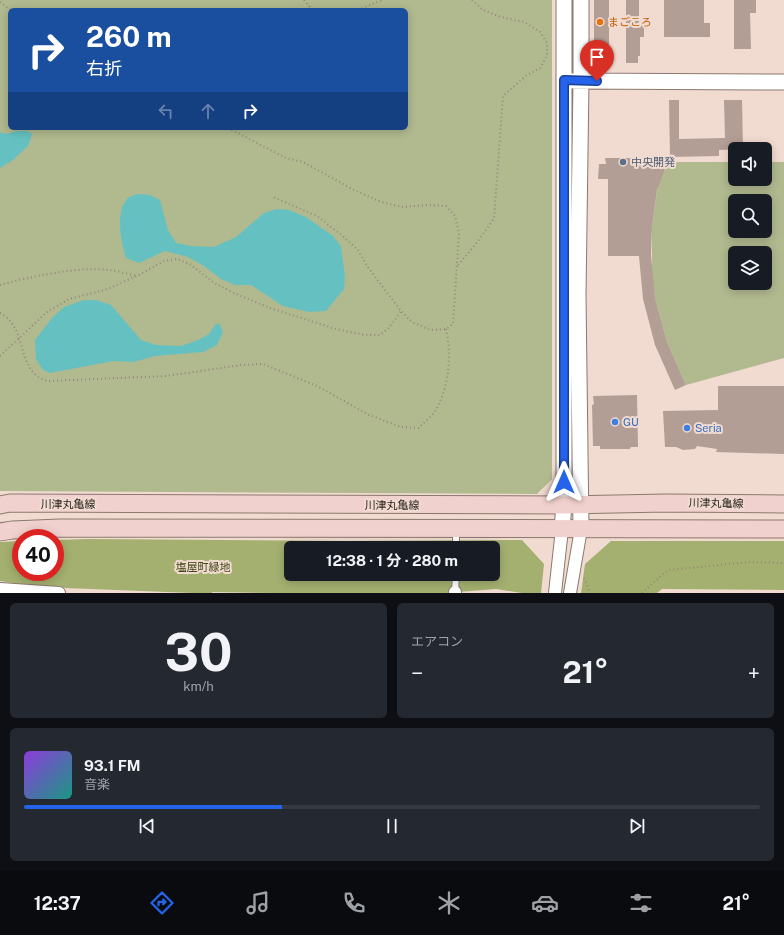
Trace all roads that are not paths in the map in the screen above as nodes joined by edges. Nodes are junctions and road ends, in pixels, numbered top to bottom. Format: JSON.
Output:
{"nodes":[{"id":1,"x":564,"y":0,"type":"edge"},
{"id":2,"x":581,"y":0,"type":"edge"},
{"id":3,"x":564,"y":80,"type":"junction"},
{"id":4,"x":581,"y":81,"type":"junction"},
{"id":5,"x":784,"y":82,"type":"edge"},
{"id":6,"x":572,"y":504,"type":"junction"},
{"id":7,"x":784,"y":504,"type":"edge"},
{"id":8,"x":0,"y":505,"type":"edge"},
{"id":9,"x":456,"y":529,"type":"junction"},
{"id":10,"x":562,"y":529,"type":"junction"},
{"id":11,"x":581,"y":529,"type":"junction"},
{"id":12,"x":784,"y":529,"type":"edge"},
{"id":13,"x":0,"y":532,"type":"edge"},
{"id":14,"x":456,"y":541,"type":"edge"},
{"id":15,"x":456,"y":581,"type":"edge"},
{"id":16,"x":0,"y":589,"type":"edge"},
{"id":17,"x":59,"y":593,"type":"edge"},
{"id":18,"x":455,"y":593,"type":"edge"},
{"id":19,"x":555,"y":593,"type":"edge"},
{"id":20,"x":570,"y":593,"type":"edge"}],
"edges":[{"from":1,"to":3,"type":"street"},
{"from":2,"to":4,"type":"street"},
{"from":3,"to":4,"type":"street"},
{"from":3,"to":6,"type":"street"},
{"from":4,"to":5,"type":"street"},
{"from":4,"to":6,"type":"street"},
{"from":6,"to":7,"type":"main road","name":"川津丸亀線"},
{"from":6,"to":8,"type":"main road","name":"川津丸亀線"},
{"from":6,"to":10,"type":"street"},
{"from":6,"to":11,"type":"street"},
{"from":9,"to":10,"type":"main road"},
{"from":9,"to":13,"type":"main road"},
{"from":9,"to":14,"type":"lane"},
{"from":10,"to":11,"type":"main road"},
{"from":10,"to":19,"type":"street"},
{"from":11,"to":12,"type":"main road"},
{"from":11,"to":20,"type":"street"},
{"from":15,"to":18,"type":"lane"},
{"from":16,"to":17,"type":"street"}]}
